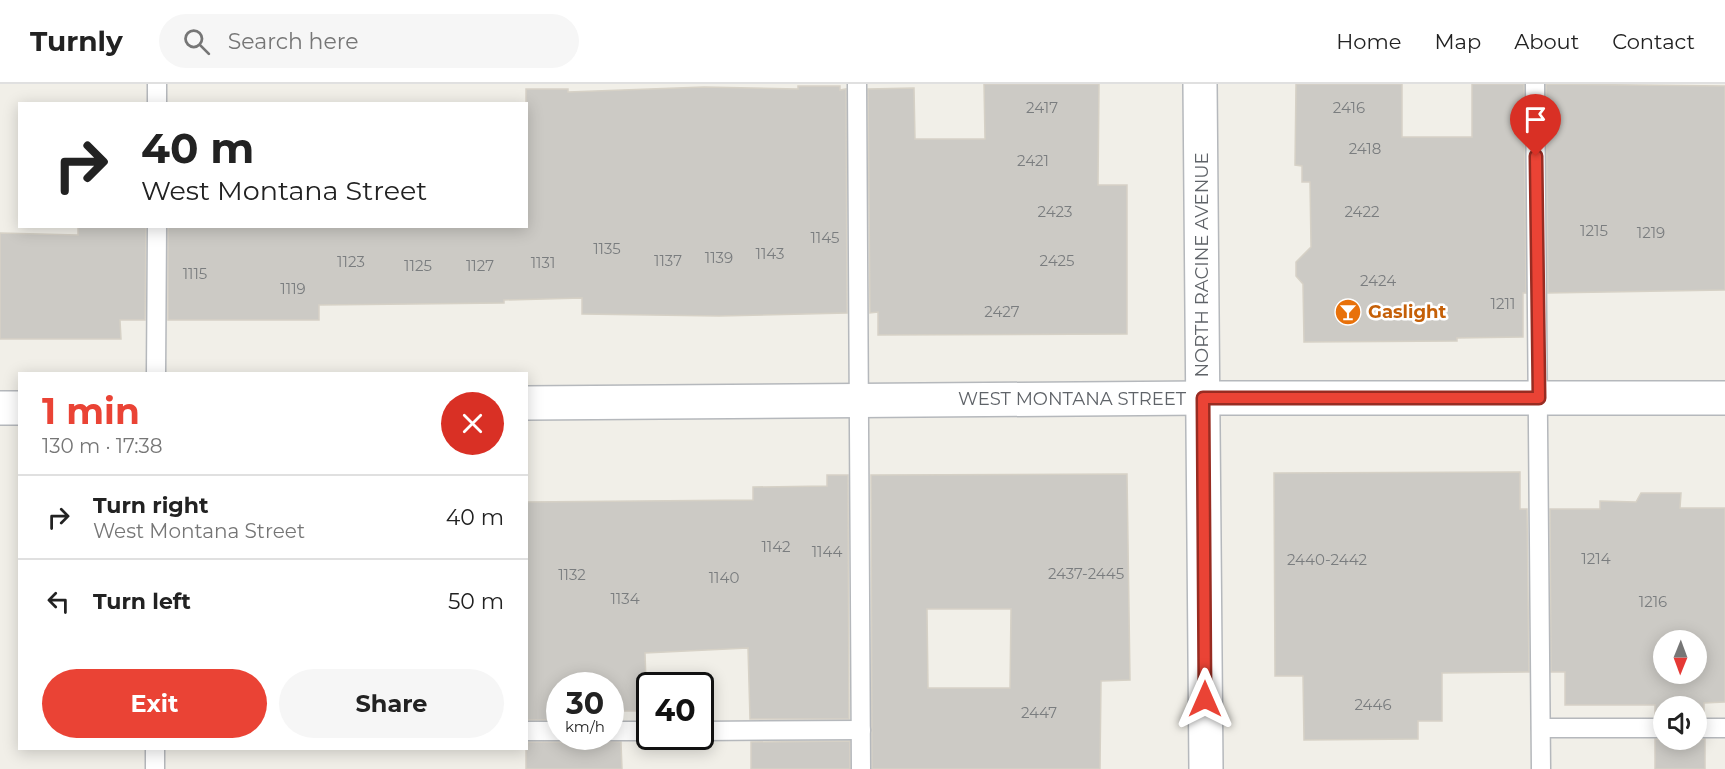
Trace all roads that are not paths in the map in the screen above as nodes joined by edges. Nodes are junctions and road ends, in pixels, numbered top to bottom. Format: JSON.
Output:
{"nodes":[{"id":1,"x":157,"y":84,"type":"edge"},
{"id":2,"x":857,"y":84,"type":"edge"},
{"id":3,"x":1200,"y":84,"type":"edge"},
{"id":4,"x":1535,"y":84,"type":"edge"},
{"id":5,"x":157,"y":102,"type":"edge"},
{"id":6,"x":157,"y":228,"type":"edge"},
{"id":7,"x":156,"y":372,"type":"edge"},
{"id":8,"x":1203,"y":398,"type":"junction"},
{"id":9,"x":1539,"y":398,"type":"junction"},
{"id":10,"x":1725,"y":398,"type":"edge"},
{"id":11,"x":859,"y":401,"type":"junction"},
{"id":12,"x":528,"y":403,"type":"edge"},
{"id":13,"x":0,"y":408,"type":"edge"},
{"id":14,"x":18,"y":408,"type":"edge"},
{"id":15,"x":1541,"y":728,"type":"junction"},
{"id":16,"x":1653,"y":728,"type":"edge"},
{"id":17,"x":1707,"y":728,"type":"edge"},
{"id":18,"x":1725,"y":728,"type":"edge"},
{"id":19,"x":714,"y":730,"type":"edge"},
{"id":20,"x":861,"y":730,"type":"junction"},
{"id":21,"x":528,"y":731,"type":"edge"},
{"id":22,"x":546,"y":731,"type":"edge"},
{"id":23,"x":155,"y":750,"type":"edge"},
{"id":24,"x":155,"y":769,"type":"edge"},
{"id":25,"x":861,"y":769,"type":"edge"},
{"id":26,"x":1206,"y":769,"type":"edge"},
{"id":27,"x":1541,"y":769,"type":"edge"}],
"edges":[{"from":1,"to":5,"type":"lane"},
{"from":2,"to":11,"type":"lane"},
{"from":3,"to":8,"type":"street","name":"NORTH RACINE AVENUE"},
{"from":4,"to":9,"type":"lane"},
{"from":6,"to":7,"type":"lane"},
{"from":8,"to":9,"type":"street","name":"WEST MONTANA STREET"},
{"from":8,"to":11,"type":"street","name":"WEST MONTANA STREET"},
{"from":8,"to":26,"type":"street","name":"NORTH RACINE AVENUE"},
{"from":9,"to":10,"type":"street","name":"WEST MONTANA STREET"},
{"from":9,"to":15,"type":"lane"},
{"from":11,"to":12,"type":"street","name":"WEST MONTANA STREET"},
{"from":11,"to":20,"type":"lane"},
{"from":13,"to":14,"type":"street"},
{"from":15,"to":16,"type":"lane"},
{"from":15,"to":27,"type":"lane"},
{"from":17,"to":18,"type":"lane"},
{"from":19,"to":20,"type":"lane"},
{"from":20,"to":25,"type":"lane"},
{"from":21,"to":22,"type":"lane"},
{"from":23,"to":24,"type":"lane"}]}
